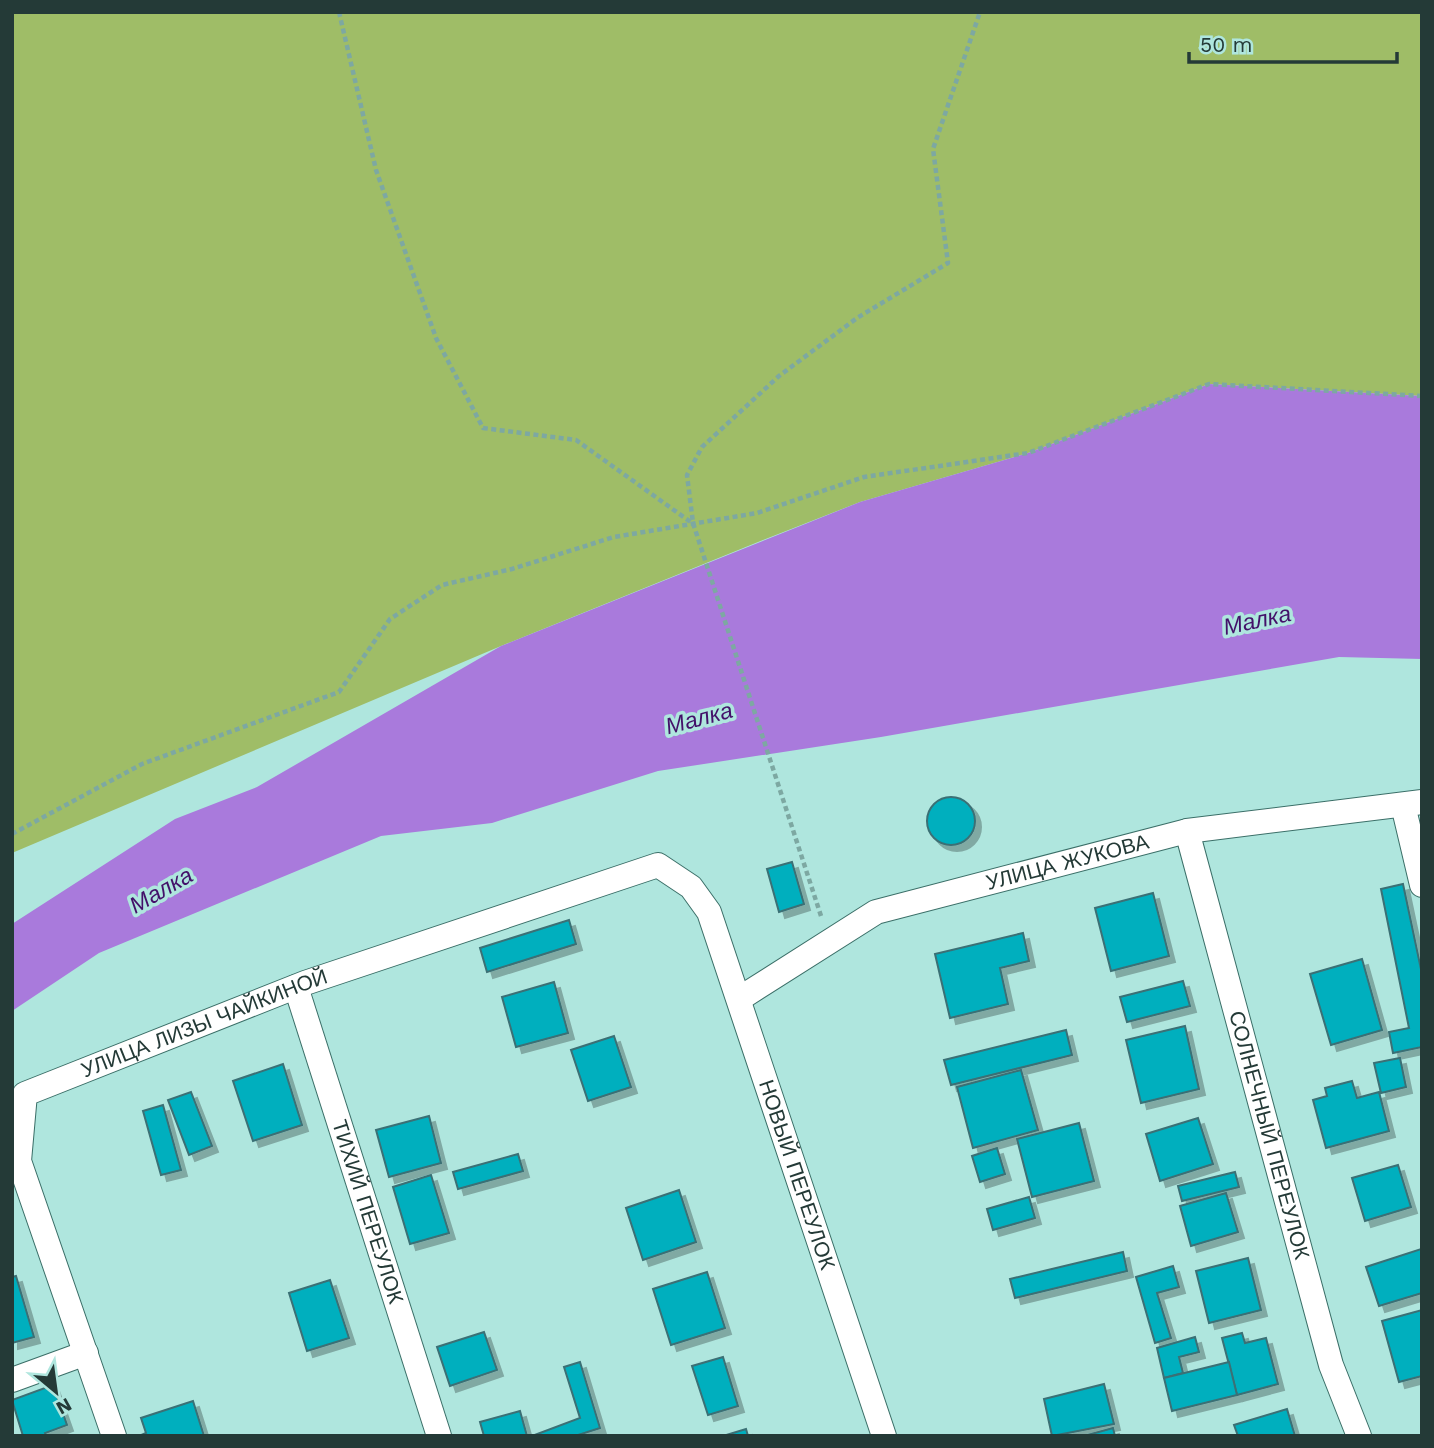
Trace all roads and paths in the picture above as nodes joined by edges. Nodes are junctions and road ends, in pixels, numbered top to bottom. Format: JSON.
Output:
{"nodes":[{"id":1,"x":339,"y":12,"type":"edge"},
{"id":2,"x":980,"y":12,"type":"edge"},
{"id":3,"x":1422,"y":396,"type":"edge"},
{"id":4,"x":692,"y":523,"type":"junction"},
{"id":5,"x":1412,"y":803,"type":"edge"},
{"id":6,"x":1187,"y":831,"type":"junction"},
{"id":7,"x":12,"y":834,"type":"edge"},
{"id":8,"x":1422,"y":885,"type":"edge"},
{"id":9,"x":709,"y":912,"type":"joint"},
{"id":10,"x":825,"y":945,"type":"junction"},
{"id":11,"x":296,"y":987,"type":"junction"},
{"id":12,"x":740,"y":999,"type":"junction"},
{"id":13,"x":19,"y":1099,"type":"edge"},
{"id":14,"x":86,"y":1353,"type":"junction"},
{"id":15,"x":12,"y":1380,"type":"edge"},
{"id":16,"x":114,"y":1436,"type":"edge"},
{"id":17,"x":439,"y":1436,"type":"edge"},
{"id":18,"x":884,"y":1436,"type":"edge"},
{"id":19,"x":1359,"y":1436,"type":"edge"}],
"edges":[{"from":1,"to":4,"type":"path"},
{"from":2,"to":4,"type":"path"},
{"from":3,"to":4,"type":"path"},
{"from":4,"to":7,"type":"path"},
{"from":4,"to":10,"type":"path"},
{"from":5,"to":6,"type":"street","name":"УЛИЦА ЖУКОВА"},
{"from":5,"to":8,"type":"street"},
{"from":6,"to":10,"type":"street","name":"УЛИЦА ЖУКОВА"},
{"from":6,"to":19,"type":"street","name":"СОЛНЕЧНЫЙ ПЕРЕУЛОК"},
{"from":9,"to":11,"type":"street","name":"УЛИЦА ЛИЗЫ ЧАЙКИНОЙ"},
{"from":9,"to":12,"type":"street","name":"НОВЫЙ ПЕРЕУЛОК"},
{"from":10,"to":12,"type":"street","name":"УЛИЦА ЖУКОВА"},
{"from":11,"to":13,"type":"street","name":"УЛИЦА ЛИЗЫ ЧАЙКИНОЙ"},
{"from":11,"to":17,"type":"street","name":"ТИХИЙ ПЕРЕУЛОК"},
{"from":12,"to":18,"type":"street","name":"НОВЫЙ ПЕРЕУЛОК"},
{"from":13,"to":14,"type":"street","name":"УЛИЦА ЛИЗЫ ЧАЙКИНОЙ"},
{"from":14,"to":15,"type":"street"},
{"from":14,"to":16,"type":"street","name":"УЛИЦА ЛИЗЫ ЧАЙКИНОЙ"}]}
